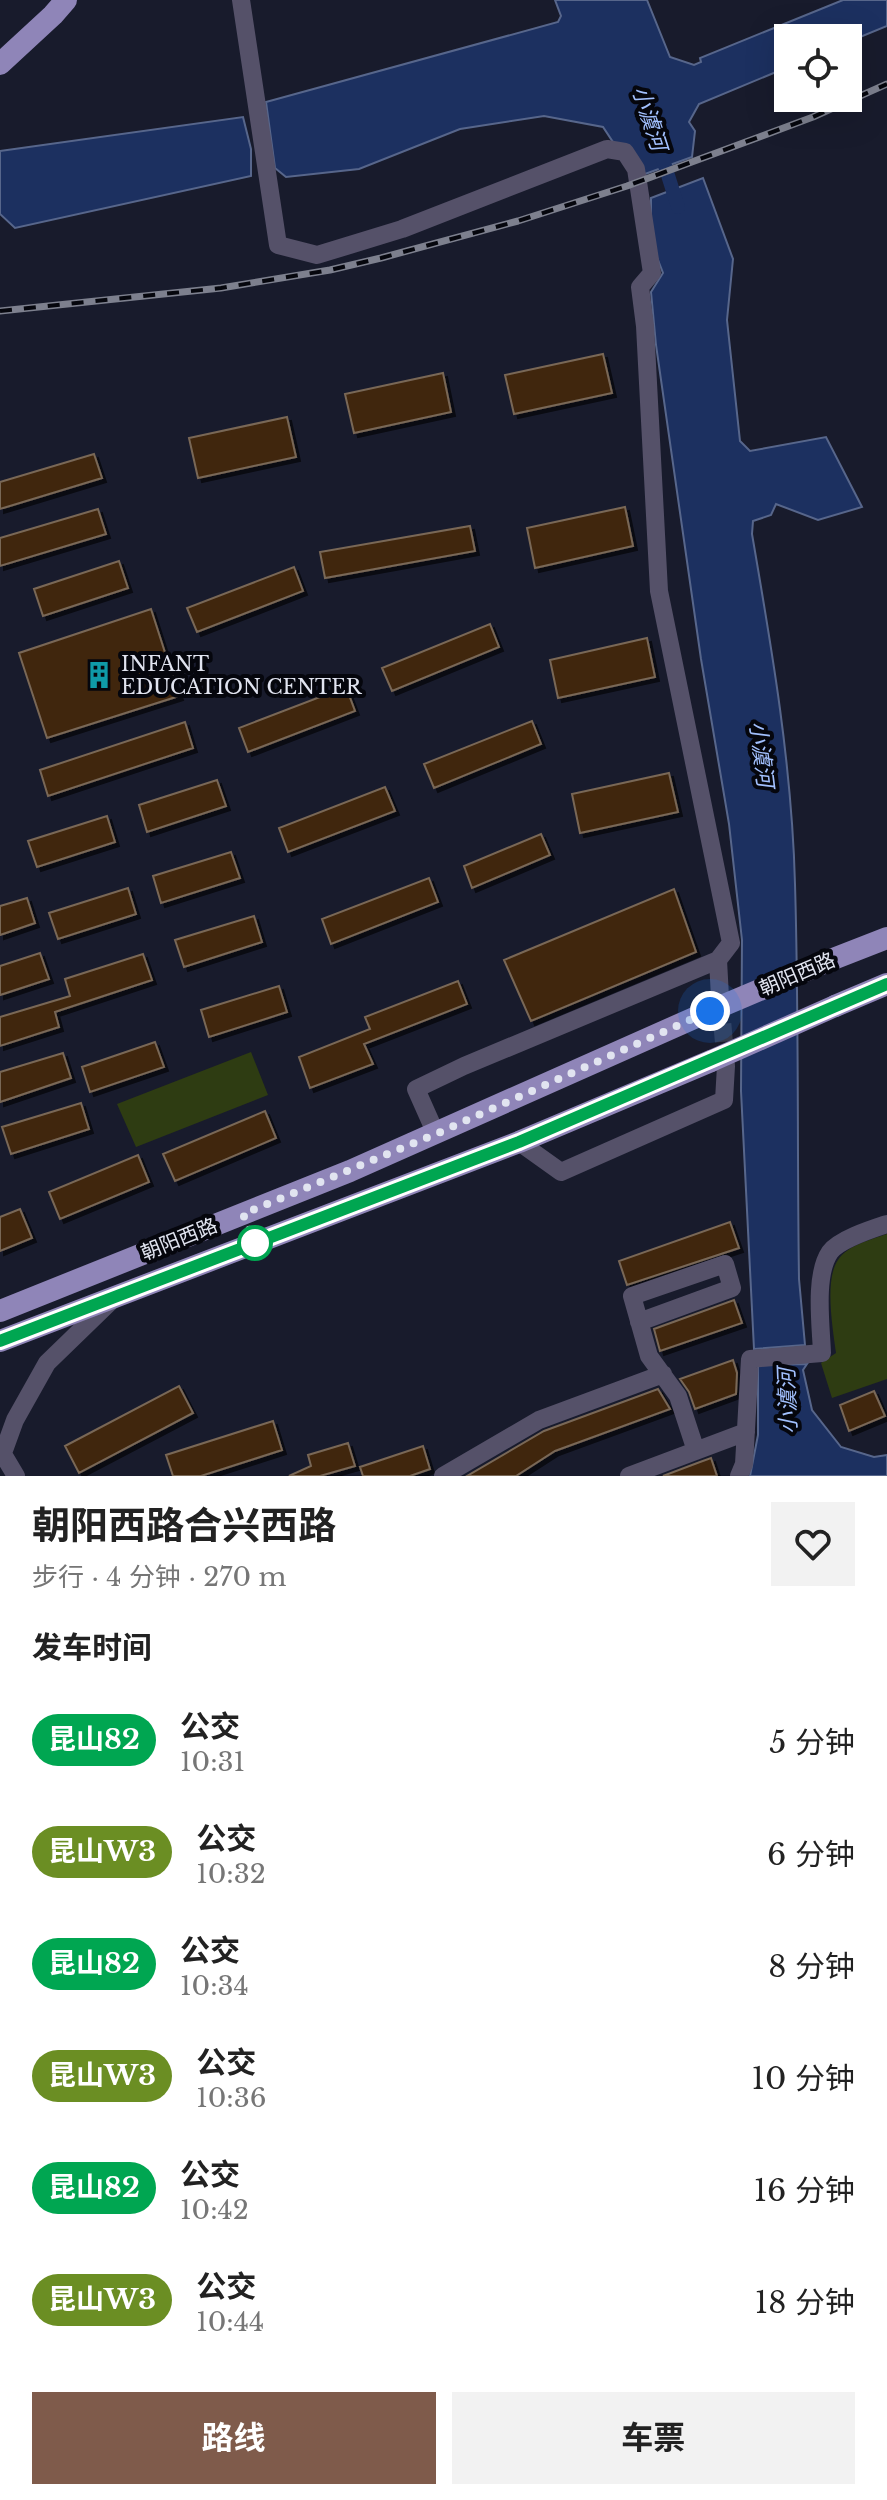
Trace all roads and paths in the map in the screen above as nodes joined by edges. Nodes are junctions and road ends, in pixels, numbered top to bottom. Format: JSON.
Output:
{"nodes":[{"id":1,"x":47,"y":0,"type":"edge"},
{"id":2,"x":66,"y":0,"type":"edge"},
{"id":3,"x":241,"y":0,"type":"edge"},
{"id":4,"x":0,"y":45,"type":"edge"},
{"id":5,"x":0,"y":64,"type":"edge"},
{"id":6,"x":887,"y":938,"type":"edge"},
{"id":7,"x":718,"y":960,"type":"junction"},
{"id":8,"x":887,"y":984,"type":"edge"},
{"id":9,"x":715,"y":1004,"type":"junction"},
{"id":10,"x":718,"y":1064,"type":"junction"},
{"id":11,"x":436,"y":1134,"type":"junction"},
{"id":12,"x":519,"y":1142,"type":"junction"},
{"id":13,"x":887,"y":1224,"type":"edge"},
{"id":14,"x":115,"y":1297,"type":"junction"},
{"id":15,"x":0,"y":1311,"type":"edge"},
{"id":16,"x":639,"y":1322,"type":"junction"},
{"id":17,"x":0,"y":1341,"type":"edge"},
{"id":18,"x":663,"y":1374,"type":"junction"},
{"id":19,"x":746,"y":1432,"type":"junction"},
{"id":20,"x":1,"y":1451,"type":"edge"},
{"id":21,"x":696,"y":1451,"type":"junction"},
{"id":22,"x":16,"y":1476,"type":"edge"},
{"id":23,"x":443,"y":1476,"type":"edge"},
{"id":24,"x":629,"y":1476,"type":"edge"},
{"id":25,"x":739,"y":1476,"type":"edge"}],
"edges":[{"from":1,"to":4,"type":"main road"},
{"from":2,"to":5,"type":"main road"},
{"from":3,"to":7,"type":"street"},
{"from":6,"to":9,"type":"main road","name":"朝阳西路","bridge":true},
{"from":7,"to":9,"type":"street"},
{"from":7,"to":11,"type":"street"},
{"from":8,"to":10,"type":"main road","name":"朝阳西路","bridge":true},
{"from":9,"to":11,"type":"main road","name":"朝阳西路"},
{"from":10,"to":12,"type":"main road","name":"朝阳西路"},
{"from":10,"to":12,"type":"street"},
{"from":11,"to":15,"type":"main road","name":"朝阳西路"},
{"from":12,"to":14,"type":"main road","name":"朝阳西路"},
{"from":13,"to":19,"type":"street"},
{"from":14,"to":17,"type":"main road","name":"朝阳西路"},
{"from":14,"to":20,"type":"street"},
{"from":16,"to":16,"type":"street"},
{"from":16,"to":18,"type":"street"},
{"from":18,"to":21,"type":"street"},
{"from":18,"to":23,"type":"street"},
{"from":19,"to":21,"type":"street"},
{"from":19,"to":25,"type":"street"},
{"from":20,"to":22,"type":"street"},
{"from":21,"to":24,"type":"street"}]}
